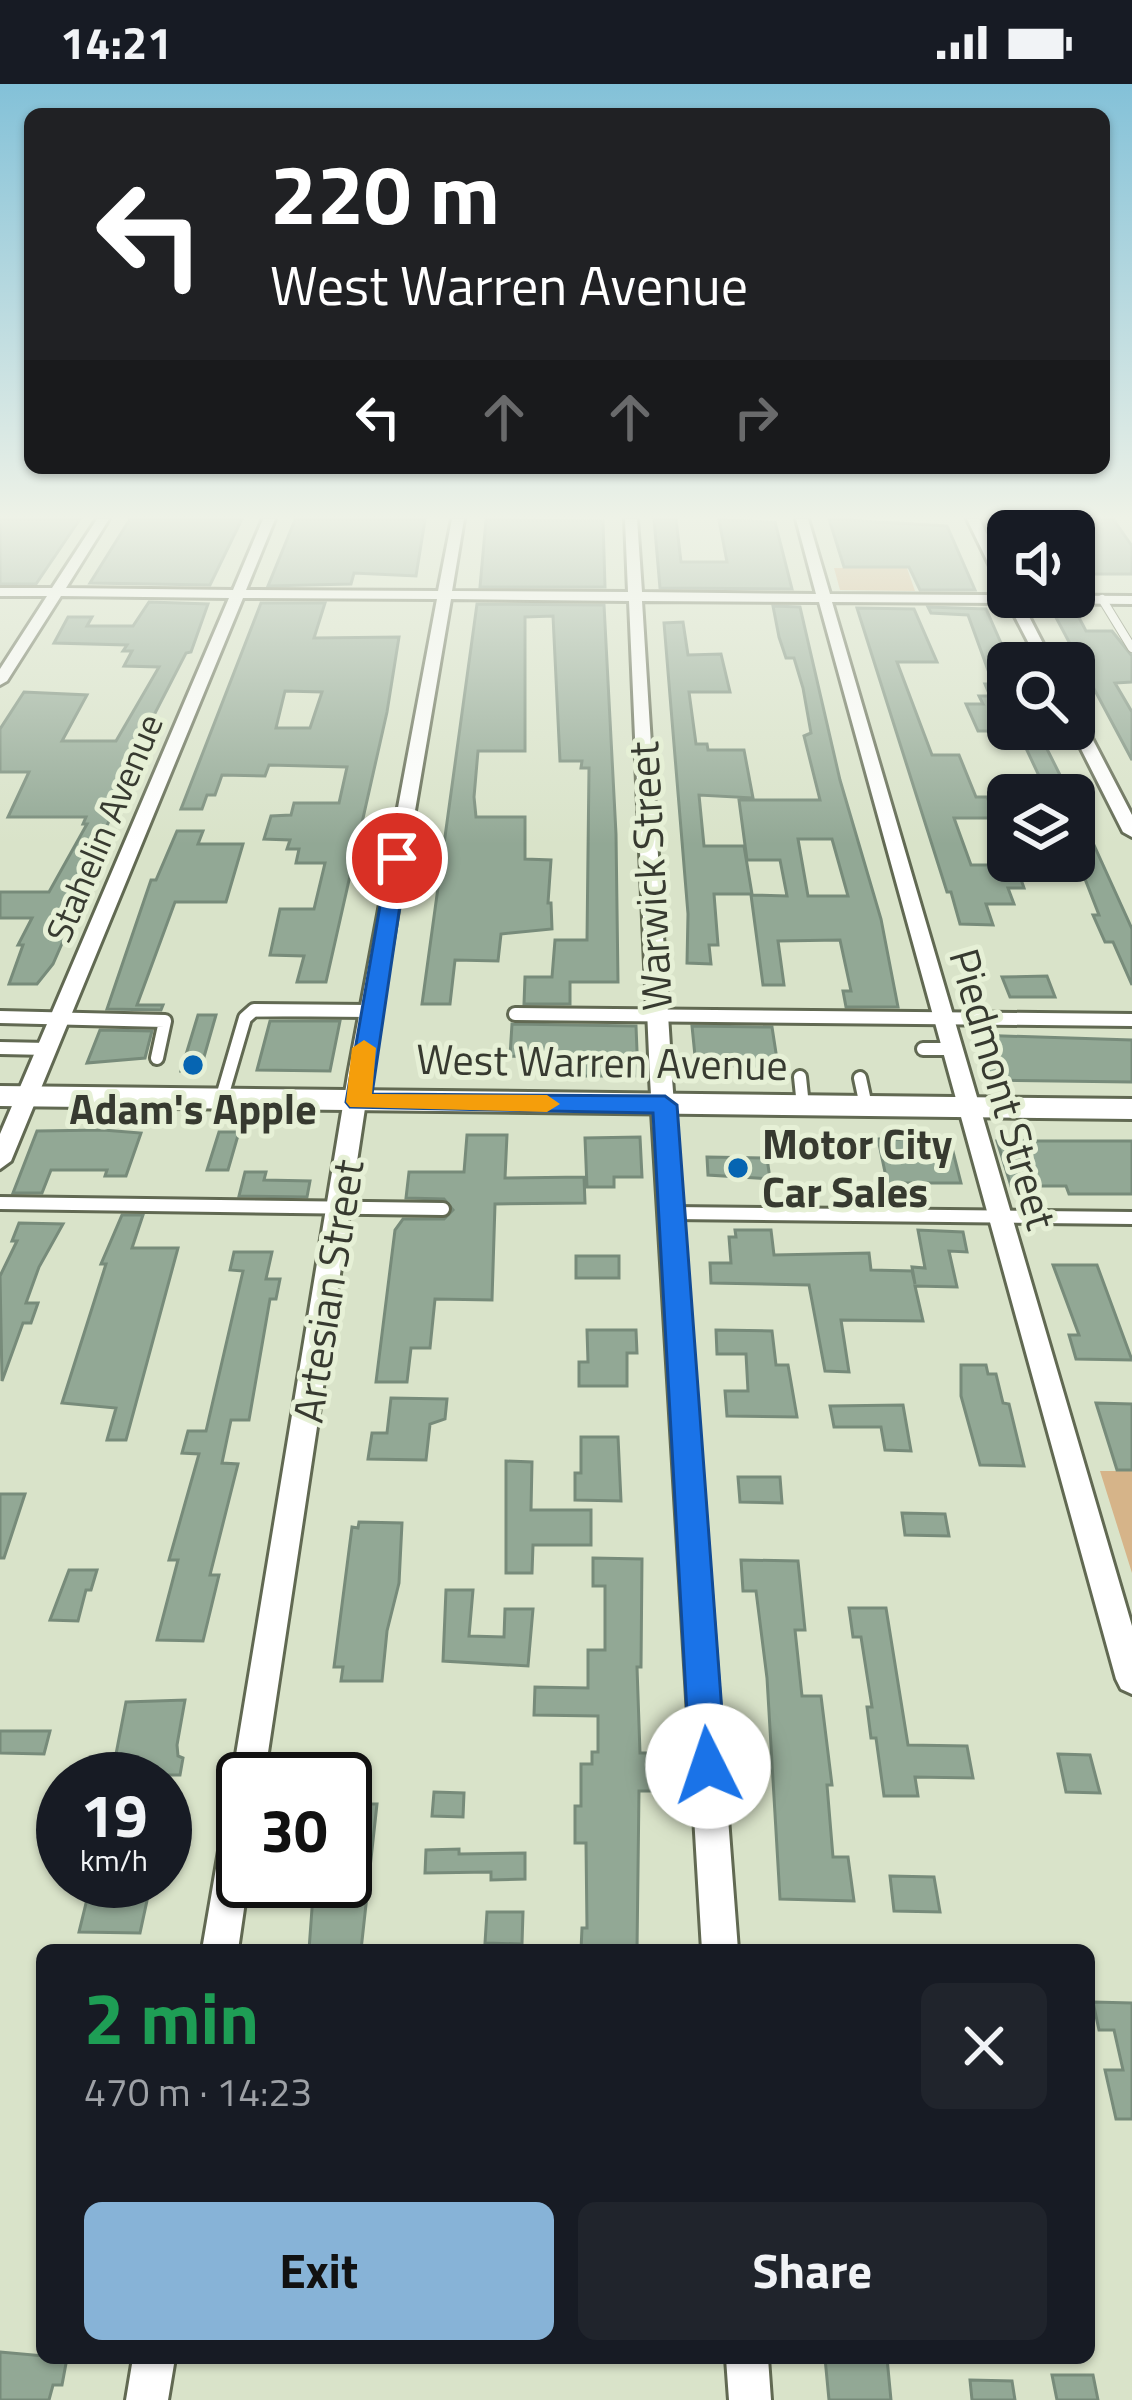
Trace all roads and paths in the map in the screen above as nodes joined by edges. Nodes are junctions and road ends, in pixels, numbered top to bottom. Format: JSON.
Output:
{"nodes":[{"id":1,"x":34,"y":627,"type":"edge"},
{"id":2,"x":223,"y":627,"type":"edge"},
{"id":3,"x":438,"y":627,"type":"edge"},
{"id":4,"x":638,"y":627,"type":"edge"},
{"id":5,"x":832,"y":627,"type":"edge"},
{"id":6,"x":0,"y":681,"type":"edge"},
{"id":7,"x":1090,"y":750,"type":"edge"},
{"id":8,"x":1132,"y":832,"type":"edge"},
{"id":9,"x":370,"y":1011,"type":"junction"},
{"id":10,"x":514,"y":1014,"type":"dead end"},
{"id":11,"x":657,"y":1015,"type":"junction"},
{"id":12,"x":0,"y":1017,"type":"edge"},
{"id":13,"x":942,"y":1017,"type":"junction"},
{"id":14,"x":61,"y":1018,"type":"junction"},
{"id":15,"x":1132,"y":1020,"type":"edge"},
{"id":16,"x":0,"y":1048,"type":"edge"},
{"id":17,"x":48,"y":1049,"type":"junction"},
{"id":18,"x":923,"y":1049,"type":"dead end"},
{"id":19,"x":951,"y":1049,"type":"junction"},
{"id":20,"x":157,"y":1058,"type":"dead end"},
{"id":21,"x":14,"y":1097,"type":"edge"},
{"id":22,"x":221,"y":1100,"type":"junction"},
{"id":23,"x":358,"y":1102,"type":"junction"},
{"id":24,"x":665,"y":1105,"type":"junction"},
{"id":25,"x":967,"y":1107,"type":"junction"},
{"id":26,"x":1132,"y":1109,"type":"edge"},
{"id":27,"x":0,"y":1161,"type":"edge"},
{"id":28,"x":0,"y":1203,"type":"edge"},
{"id":29,"x":341,"y":1207,"type":"junction"},
{"id":30,"x":443,"y":1209,"type":"dead end"},
{"id":31,"x":672,"y":1213,"type":"junction"},
{"id":32,"x":998,"y":1216,"type":"junction"},
{"id":33,"x":1132,"y":1217,"type":"edge"},
{"id":34,"x":1132,"y":1679,"type":"edge"},
{"id":35,"x":252,"y":1752,"type":"edge"},
{"id":36,"x":227,"y":1908,"type":"edge"},
{"id":37,"x":221,"y":1944,"type":"edge"},
{"id":38,"x":720,"y":1944,"type":"edge"},
{"id":39,"x":153,"y":2364,"type":"edge"},
{"id":40,"x":747,"y":2364,"type":"edge"},
{"id":41,"x":147,"y":2400,"type":"edge"},
{"id":42,"x":750,"y":2400,"type":"edge"}],
"edges":[{"from":1,"to":6,"type":"street"},
{"from":2,"to":14,"type":"street","name":"Stahelin Avenue"},
{"from":3,"to":9,"type":"street","name":"Artesian Street"},
{"from":4,"to":11,"type":"street","name":"Warwick Street"},
{"from":5,"to":13,"type":"street","name":"Piedmont Street"},
{"from":7,"to":8,"type":"street"},
{"from":9,"to":22,"type":"lane"},
{"from":9,"to":23,"type":"street","name":"Artesian Street"},
{"from":10,"to":11,"type":"lane"},
{"from":11,"to":13,"type":"lane"},
{"from":11,"to":24,"type":"street","name":"Warwick Street"},
{"from":12,"to":14,"type":"lane"},
{"from":13,"to":15,"type":"lane"},
{"from":13,"to":19,"type":"street","name":"Piedmont Street"},
{"from":14,"to":17,"type":"street","name":"Stahelin Avenue"},
{"from":14,"to":20,"type":"lane"},
{"from":16,"to":17,"type":"lane"},
{"from":17,"to":21,"type":"street","name":"Stahelin Avenue"},
{"from":18,"to":19,"type":"lane"},
{"from":19,"to":25,"type":"street","name":"Piedmont Street"},
{"from":21,"to":22,"type":"main road","name":"West Warren Avenue"},
{"from":21,"to":27,"type":"street","name":"Stahelin Avenue"},
{"from":22,"to":23,"type":"main road","name":"West Warren Avenue"},
{"from":23,"to":24,"type":"main road","name":"West Warren Avenue"},
{"from":23,"to":29,"type":"street","name":"Artesian Street"},
{"from":24,"to":25,"type":"main road","name":"West Warren Avenue"},
{"from":24,"to":31,"type":"street","name":"Warwick Street"},
{"from":25,"to":26,"type":"main road","name":"West Warren Avenue"},
{"from":25,"to":32,"type":"street","name":"Piedmont Street"},
{"from":28,"to":29,"type":"lane"},
{"from":29,"to":30,"type":"lane"},
{"from":29,"to":35,"type":"street","name":"Artesian Street"},
{"from":31,"to":32,"type":"lane"},
{"from":31,"to":38,"type":"street","name":"Warwick Street"},
{"from":32,"to":33,"type":"lane"},
{"from":32,"to":34,"type":"street","name":"Piedmont Street"},
{"from":36,"to":37,"type":"street"},
{"from":39,"to":41,"type":"street"},
{"from":40,"to":42,"type":"street"}]}
